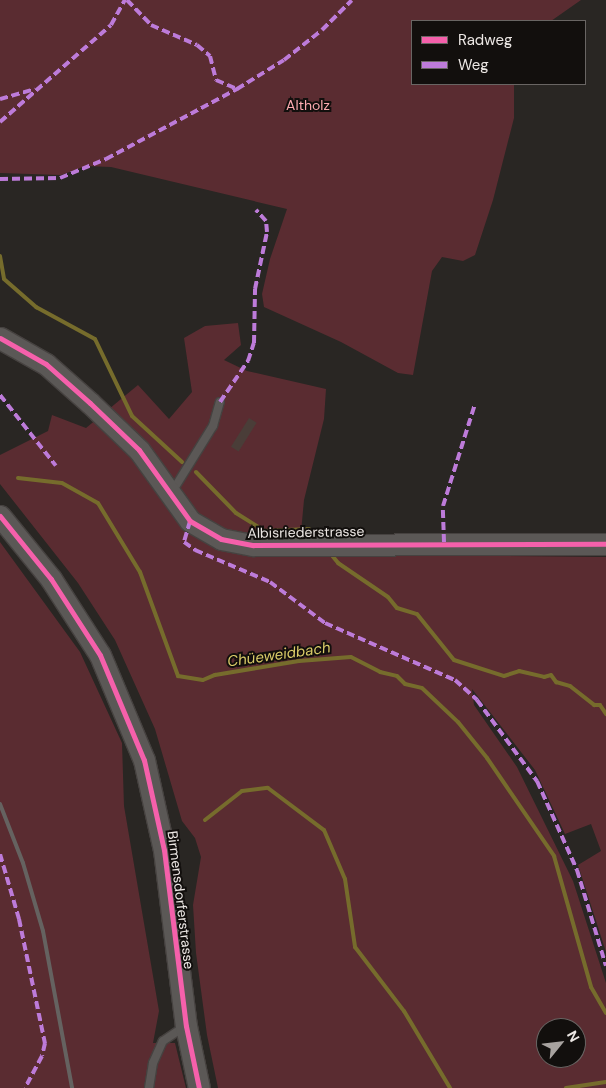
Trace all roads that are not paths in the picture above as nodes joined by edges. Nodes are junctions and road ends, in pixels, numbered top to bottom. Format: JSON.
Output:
{"nodes":[{"id":1,"x":0,"y":338,"type":"edge"},
{"id":2,"x":220,"y":402,"type":"dead end"},
{"id":3,"x":169,"y":495,"type":"junction"},
{"id":4,"x":0,"y":516,"type":"edge"},
{"id":5,"x":606,"y":544,"type":"edge"},
{"id":6,"x":186,"y":1026,"type":"junction"},
{"id":7,"x":149,"y":1088,"type":"edge"},
{"id":8,"x":199,"y":1088,"type":"edge"}],
"edges":[{"from":1,"to":3,"type":"main road","name":"Albisriederstrasse"},
{"from":2,"to":3,"type":"lane"},
{"from":3,"to":5,"type":"main road","name":"Albisriederstrasse"},
{"from":4,"to":6,"type":"main road","name":"Birmensdorferstrasse"},
{"from":6,"to":7,"type":"lane"},
{"from":6,"to":8,"type":"main road","name":"Birmensdorferstrasse"}]}
